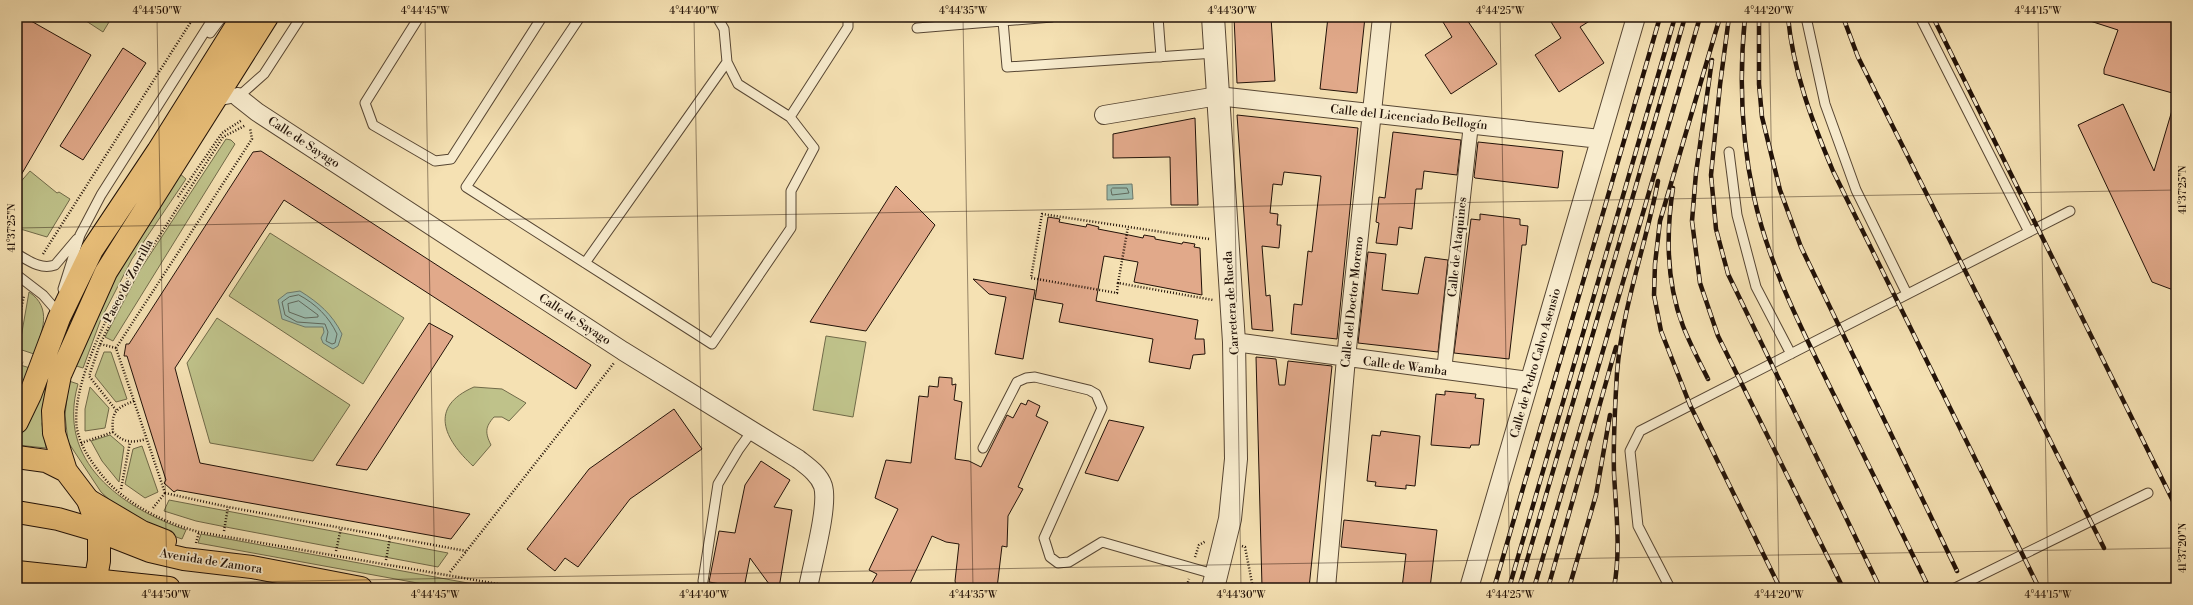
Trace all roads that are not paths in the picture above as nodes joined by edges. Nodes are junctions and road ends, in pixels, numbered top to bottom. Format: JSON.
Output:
{"nodes":[{"id":1,"x":214,"y":17,"type":"edge"},
{"id":2,"x":222,"y":17,"type":"edge"},
{"id":3,"x":242,"y":17,"type":"edge"},
{"id":4,"x":267,"y":17,"type":"edge"},
{"id":5,"x":301,"y":17,"type":"edge"},
{"id":6,"x":419,"y":17,"type":"edge"},
{"id":7,"x":542,"y":17,"type":"edge"},
{"id":8,"x":580,"y":17,"type":"edge"},
{"id":9,"x":717,"y":17,"type":"edge"},
{"id":10,"x":848,"y":17,"type":"edge"},
{"id":11,"x":1052,"y":17,"type":"edge"},
{"id":12,"x":1158,"y":17,"type":"edge"},
{"id":13,"x":1213,"y":17,"type":"edge"},
{"id":14,"x":1382,"y":17,"type":"edge"},
{"id":15,"x":1636,"y":17,"type":"edge"},
{"id":16,"x":1806,"y":17,"type":"edge"},
{"id":17,"x":1920,"y":17,"type":"edge"},
{"id":18,"x":1003,"y":21,"type":"junction"},
{"id":19,"x":917,"y":28,"type":"dead end"},
{"id":20,"x":1216,"y":53,"type":"junction"},
{"id":21,"x":1161,"y":57,"type":"junction"},
{"id":22,"x":727,"y":62,"type":"junction"},
{"id":23,"x":180,"y":71,"type":"junction"},
{"id":24,"x":1218,"y":96,"type":"junction"},
{"id":25,"x":238,"y":97,"type":"junction"},
{"id":26,"x":214,"y":102,"type":"junction"},
{"id":27,"x":1371,"y":113,"type":"junction"},
{"id":28,"x":1104,"y":115,"type":"dead end"},
{"id":29,"x":790,"y":117,"type":"junction"},
{"id":30,"x":1471,"y":124,"type":"junction"},
{"id":31,"x":1600,"y":139,"type":"junction"},
{"id":32,"x":1729,"y":152,"type":"dead end"},
{"id":33,"x":2070,"y":211,"type":"dead end"},
{"id":34,"x":2028,"y":232,"type":"junction"},
{"id":35,"x":80,"y":235,"type":"junction"},
{"id":36,"x":17,"y":254,"type":"edge"},
{"id":37,"x":585,"y":262,"type":"junction"},
{"id":38,"x":17,"y":276,"type":"edge"},
{"id":39,"x":1907,"y":294,"type":"junction"},
{"id":40,"x":58,"y":315,"type":"junction"},
{"id":41,"x":1234,"y":342,"type":"junction"},
{"id":42,"x":1790,"y":354,"type":"junction"},
{"id":43,"x":1346,"y":358,"type":"junction"},
{"id":44,"x":1444,"y":370,"type":"junction"},
{"id":45,"x":1529,"y":381,"type":"junction"},
{"id":46,"x":17,"y":422,"type":"edge"},
{"id":47,"x":752,"y":431,"type":"junction"},
{"id":48,"x":983,"y":448,"type":"dead end"},
{"id":49,"x":17,"y":457,"type":"edge"},
{"id":50,"x":66,"y":471,"type":"junction"},
{"id":51,"x":2148,"y":493,"type":"dead end"},
{"id":52,"x":88,"y":500,"type":"junction"},
{"id":53,"x":17,"y":512,"type":"edge"},
{"id":54,"x":99,"y":531,"type":"junction"},
{"id":55,"x":252,"y":567,"type":"junction"},
{"id":56,"x":17,"y":572,"type":"edge"},
{"id":57,"x":703,"y":581,"type":"dead end"},
{"id":58,"x":1215,"y":582,"type":"edge"},
{"id":59,"x":95,"y":585,"type":"edge"},
{"id":60,"x":169,"y":588,"type":"edge"},
{"id":61,"x":361,"y":588,"type":"edge"},
{"id":62,"x":808,"y":588,"type":"edge"},
{"id":63,"x":1326,"y":588,"type":"edge"},
{"id":64,"x":1469,"y":588,"type":"edge"},
{"id":65,"x":1670,"y":588,"type":"edge"},
{"id":66,"x":1955,"y":588,"type":"edge"}],
"edges":[{"from":1,"to":23,"type":"lane"},
{"from":2,"to":23,"type":"lane"},
{"from":3,"to":40,"type":"main road"},
{"from":4,"to":26,"type":"main road","name":"Paseo de Zorrilla"},
{"from":5,"to":25,"type":"lane"},
{"from":6,"to":7,"type":"lane"},
{"from":8,"to":37,"type":"lane"},
{"from":9,"to":22,"type":"lane"},
{"from":10,"to":29,"type":"lane"},
{"from":11,"to":18,"type":"lane"},
{"from":12,"to":21,"type":"lane"},
{"from":13,"to":20,"type":"street","name":"Carretera de Rueda"},
{"from":14,"to":27,"type":"street","name":"Calle del Doctor Moreno"},
{"from":15,"to":31,"type":"street","name":"Calle de Pedro Calvo Asensio"},
{"from":16,"to":39,"type":"lane"},
{"from":17,"to":34,"type":"lane"},
{"from":18,"to":19,"type":"lane"},
{"from":18,"to":21,"type":"lane"},
{"from":20,"to":21,"type":"lane"},
{"from":20,"to":24,"type":"street","name":"Carretera de Rueda"},
{"from":22,"to":29,"type":"lane"},
{"from":22,"to":37,"type":"lane"},
{"from":23,"to":35,"type":"lane"},
{"from":24,"to":27,"type":"street","name":"Calle del Licenciado Bellogín"},
{"from":24,"to":28,"type":"street","name":"Calle del Licenciado Bellogín"},
{"from":24,"to":41,"type":"street","name":"Carretera de Rueda"},
{"from":25,"to":26,"type":"lane"},
{"from":25,"to":47,"type":"street","name":"Calle de Sayago"},
{"from":26,"to":50,"type":"main road","name":"Paseo de Zorrilla"},
{"from":27,"to":30,"type":"street","name":"Calle del Licenciado Bellogín"},
{"from":27,"to":43,"type":"street","name":"Calle del Doctor Moreno"},
{"from":29,"to":37,"type":"lane"},
{"from":30,"to":31,"type":"street","name":"Calle del Licenciado Bellogín"},
{"from":30,"to":44,"type":"street","name":"Calle de Ataquines"},
{"from":31,"to":45,"type":"street","name":"Calle de Pedro Calvo Asensio"},
{"from":32,"to":42,"type":"lane"},
{"from":33,"to":34,"type":"lane"},
{"from":34,"to":39,"type":"lane"},
{"from":35,"to":36,"type":"lane"},
{"from":35,"to":40,"type":"lane"},
{"from":38,"to":40,"type":"lane"},
{"from":39,"to":42,"type":"lane"},
{"from":40,"to":46,"type":"main road"},
{"from":41,"to":43,"type":"street","name":"Calle de Wamba"},
{"from":41,"to":58,"type":"street","name":"Carretera de Rueda"},
{"from":42,"to":65,"type":"lane"},
{"from":43,"to":44,"type":"street","name":"Calle de Wamba"},
{"from":43,"to":63,"type":"street","name":"Calle del Doctor Moreno"},
{"from":44,"to":45,"type":"street","name":"Calle de Wamba"},
{"from":45,"to":64,"type":"street","name":"Calle de Pedro Calvo Asensio"},
{"from":47,"to":57,"type":"lane"},
{"from":47,"to":62,"type":"street","name":"Calle de Sayago"},
{"from":48,"to":58,"type":"lane"},
{"from":49,"to":50,"type":"main road","name":"Paseo de Zorrilla"},
{"from":50,"to":52,"type":"main road","name":"Paseo de Zorrilla"},
{"from":51,"to":66,"type":"lane"},
{"from":52,"to":54,"type":"main road","name":"Paseo de Zorrilla"},
{"from":52,"to":55,"type":"main road"},
{"from":53,"to":54,"type":"main road","name":"Avenida de Zamora"},
{"from":54,"to":55,"type":"main road","name":"Avenida de Zamora"},
{"from":54,"to":59,"type":"main road","name":"Paseo de Zorrilla"},
{"from":55,"to":61,"type":"main road","name":"Avenida de Zamora"},
{"from":56,"to":59,"type":"main road"},
{"from":59,"to":60,"type":"main road"}]}
